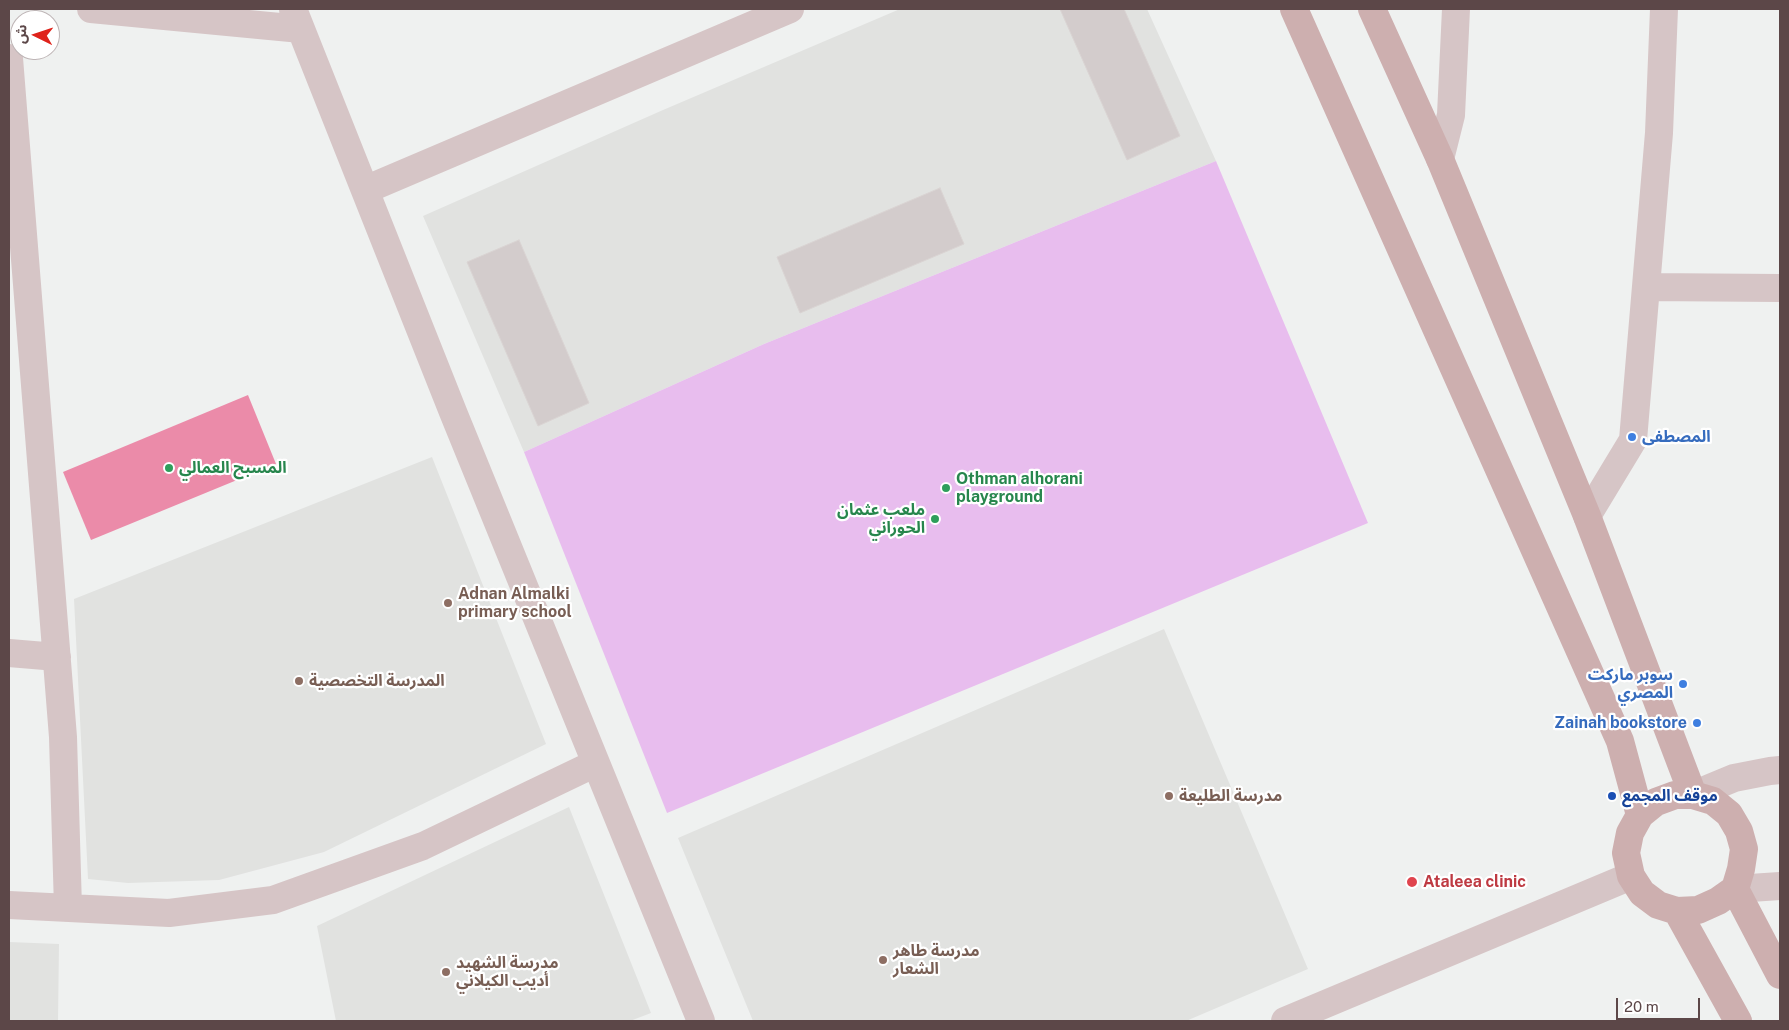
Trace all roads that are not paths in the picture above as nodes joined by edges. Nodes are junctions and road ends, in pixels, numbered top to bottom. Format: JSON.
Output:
{"nodes":[{"id":1,"x":90,"y":9,"type":"edge"},
{"id":2,"x":790,"y":9,"type":"edge"},
{"id":3,"x":1294,"y":9,"type":"edge"},
{"id":4,"x":1372,"y":9,"type":"edge"},
{"id":5,"x":1456,"y":9,"type":"edge"},
{"id":6,"x":1664,"y":9,"type":"edge"},
{"id":7,"x":297,"y":19,"type":"edge"},
{"id":8,"x":9,"y":58,"type":"edge"},
{"id":9,"x":1440,"y":159,"type":"junction"},
{"id":10,"x":365,"y":190,"type":"junction"},
{"id":11,"x":16,"y":245,"type":"edge"},
{"id":12,"x":1646,"y":287,"type":"junction"},
{"id":13,"x":1780,"y":288,"type":"edge"},
{"id":14,"x":1587,"y":516,"type":"junction"},
{"id":15,"x":9,"y":653,"type":"edge"},
{"id":16,"x":57,"y":657,"type":"junction"},
{"id":17,"x":596,"y":763,"type":"junction"},
{"id":18,"x":1780,"y":770,"type":"edge"},
{"id":19,"x":1694,"y":795,"type":"junction"},
{"id":20,"x":1640,"y":815,"type":"junction"},
{"id":21,"x":1631,"y":876,"type":"junction"},
{"id":22,"x":1780,"y":886,"type":"edge"},
{"id":23,"x":1735,"y":889,"type":"junction"},
{"id":24,"x":9,"y":905,"type":"edge"},
{"id":25,"x":68,"y":908,"type":"junction"},
{"id":26,"x":1677,"y":911,"type":"junction"},
{"id":27,"x":1780,"y":975,"type":"edge"},
{"id":28,"x":701,"y":1021,"type":"edge"},
{"id":29,"x":1285,"y":1021,"type":"edge"},
{"id":30,"x":1738,"y":1021,"type":"edge"}],
"edges":[{"from":1,"to":7,"type":"street"},
{"from":2,"to":10,"type":"street"},
{"from":3,"to":20,"type":"main road"},
{"from":4,"to":9,"type":"main road"},
{"from":5,"to":9,"type":"street"},
{"from":6,"to":12,"type":"street"},
{"from":7,"to":10,"type":"street"},
{"from":8,"to":11,"type":"street"},
{"from":9,"to":14,"type":"main road"},
{"from":10,"to":17,"type":"street"},
{"from":11,"to":16,"type":"street"},
{"from":12,"to":13,"type":"street"},
{"from":12,"to":14,"type":"street"},
{"from":14,"to":19,"type":"main road"},
{"from":15,"to":16,"type":"street"},
{"from":16,"to":25,"type":"street"},
{"from":17,"to":25,"type":"street"},
{"from":17,"to":28,"type":"street"},
{"from":18,"to":19,"type":"street"},
{"from":19,"to":20,"type":"main road"},
{"from":19,"to":23,"type":"main road"},
{"from":20,"to":21,"type":"main road"},
{"from":21,"to":26,"type":"main road"},
{"from":21,"to":29,"type":"street"},
{"from":22,"to":23,"type":"street"},
{"from":23,"to":26,"type":"main road"},
{"from":23,"to":27,"type":"main road"},
{"from":24,"to":25,"type":"street"},
{"from":26,"to":30,"type":"main road"}]}
